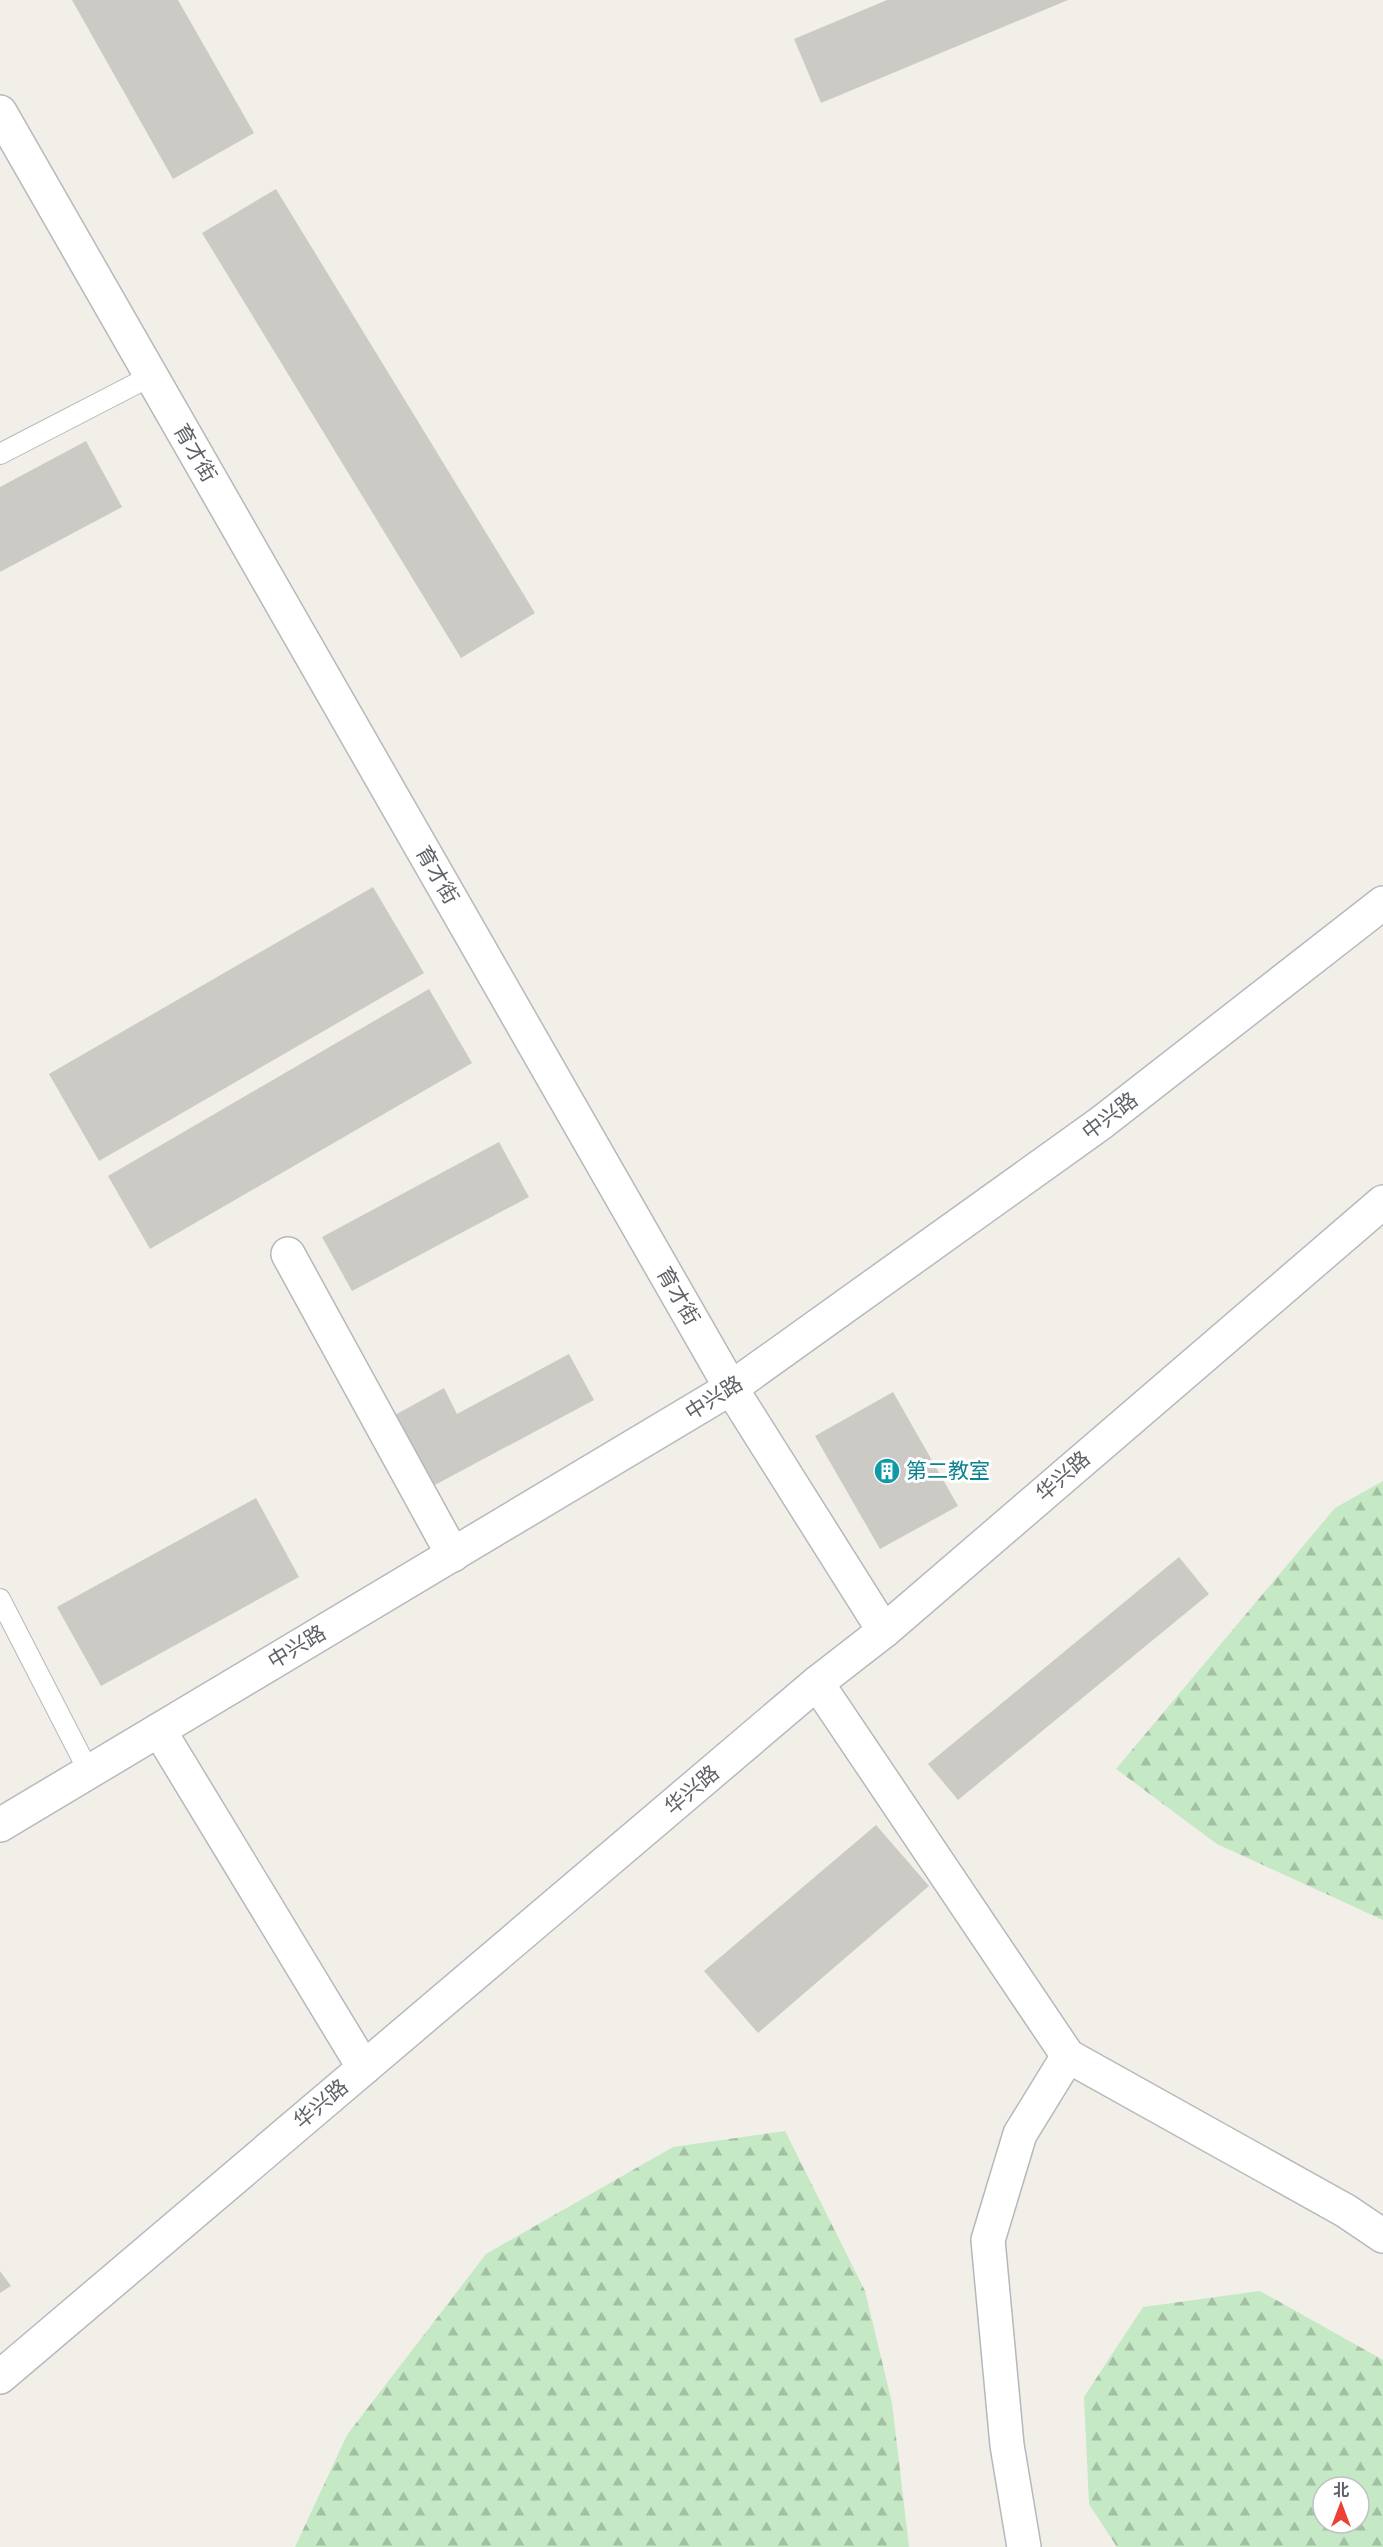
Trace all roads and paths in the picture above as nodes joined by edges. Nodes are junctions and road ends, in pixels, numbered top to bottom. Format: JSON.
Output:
{"nodes":[{"id":1,"x":0,"y":112,"type":"edge"},
{"id":2,"x":151,"y":376,"type":"junction"},
{"id":3,"x":0,"y":454,"type":"edge"},
{"id":4,"x":1383,"y":903,"type":"edge"},
{"id":5,"x":1383,"y":1202,"type":"edge"},
{"id":6,"x":288,"y":1254,"type":"dead end"},
{"id":7,"x":731,"y":1388,"type":"junction"},
{"id":8,"x":453,"y":1555,"type":"junction"},
{"id":9,"x":0,"y":1599,"type":"edge"},
{"id":10,"x":884,"y":1631,"type":"junction"},
{"id":11,"x":817,"y":1683,"type":"junction"},
{"id":12,"x":159,"y":1730,"type":"junction"},
{"id":13,"x":89,"y":1772,"type":"junction"},
{"id":14,"x":0,"y":1825,"type":"edge"},
{"id":15,"x":1068,"y":2056,"type":"junction"},
{"id":16,"x":364,"y":2068,"type":"junction"},
{"id":17,"x":1383,"y":2236,"type":"edge"},
{"id":18,"x":0,"y":2377,"type":"edge"},
{"id":19,"x":1024,"y":2547,"type":"edge"}],
"edges":[{"from":1,"to":2,"type":"street","name":"育才街"},
{"from":2,"to":3,"type":"lane"},
{"from":2,"to":7,"type":"street","name":"育才街"},
{"from":4,"to":7,"type":"street","name":"中兴路"},
{"from":5,"to":10,"type":"street","name":"华兴路"},
{"from":6,"to":8,"type":"street"},
{"from":7,"to":8,"type":"street","name":"中兴路"},
{"from":7,"to":10,"type":"street","name":"育才街"},
{"from":8,"to":12,"type":"street","name":"中兴路"},
{"from":9,"to":13,"type":"lane"},
{"from":10,"to":11,"type":"street","name":"华兴路"},
{"from":11,"to":15,"type":"street"},
{"from":11,"to":16,"type":"street","name":"华兴路"},
{"from":12,"to":13,"type":"street","name":"中兴路"},
{"from":12,"to":16,"type":"street"},
{"from":13,"to":14,"type":"street","name":"中兴路"},
{"from":15,"to":17,"type":"street"},
{"from":15,"to":19,"type":"street"},
{"from":16,"to":18,"type":"street","name":"华兴路"}]}
